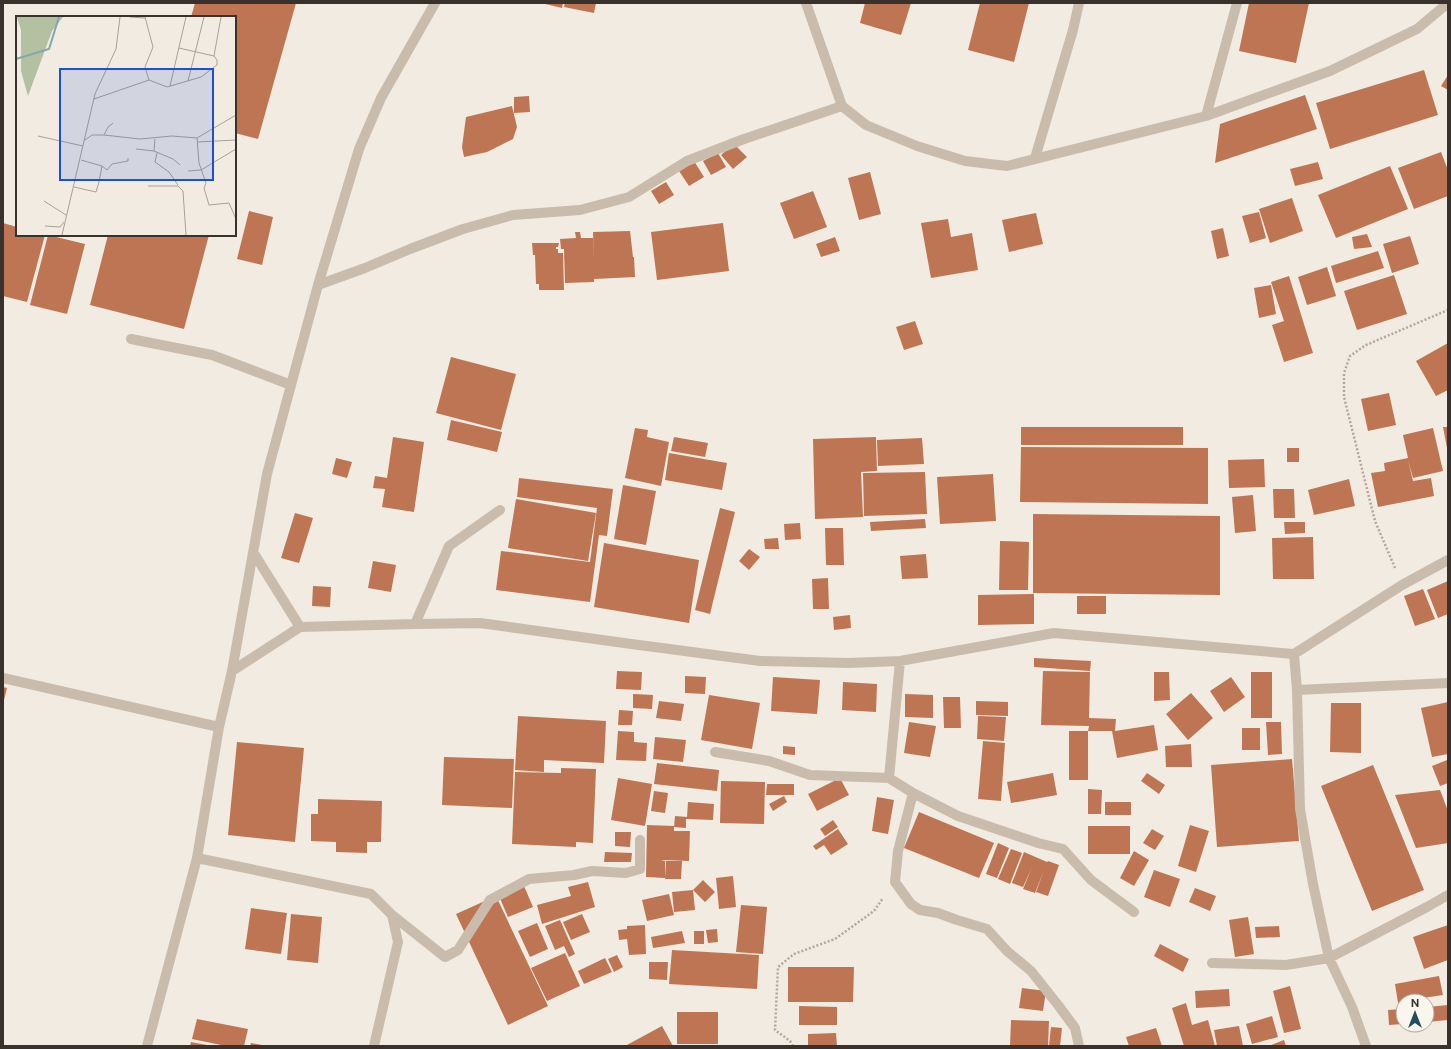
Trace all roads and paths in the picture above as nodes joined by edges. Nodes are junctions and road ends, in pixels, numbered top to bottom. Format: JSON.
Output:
{"nodes":[{"id":1,"x":435,"y":3,"type":"edge"},
{"id":2,"x":806,"y":3,"type":"edge"},
{"id":3,"x":1079,"y":3,"type":"edge"},
{"id":4,"x":1237,"y":3,"type":"edge"},
{"id":5,"x":1448,"y":3,"type":"edge"},
{"id":6,"x":842,"y":106,"type":"junction"},
{"id":7,"x":1206,"y":116,"type":"junction"},
{"id":8,"x":1035,"y":158,"type":"junction"},
{"id":9,"x":318,"y":285,"type":"junction"},
{"id":10,"x":1448,"y":310,"type":"edge"},
{"id":11,"x":131,"y":339,"type":"dead end"},
{"id":12,"x":291,"y":385,"type":"junction"},
{"id":13,"x":500,"y":510,"type":"dead end"},
{"id":14,"x":253,"y":552,"type":"junction"},
{"id":15,"x":1448,"y":560,"type":"edge"},
{"id":16,"x":1402,"y":585,"type":"junction"},
{"id":17,"x":415,"y":624,"type":"junction"},
{"id":18,"x":300,"y":627,"type":"junction"},
{"id":19,"x":1294,"y":654,"type":"junction"},
{"id":20,"x":900,"y":661,"type":"junction"},
{"id":21,"x":232,"y":671,"type":"junction"},
{"id":22,"x":3,"y":678,"type":"edge"},
{"id":23,"x":1448,"y":683,"type":"edge"},
{"id":24,"x":1297,"y":690,"type":"junction"},
{"id":25,"x":219,"y":727,"type":"junction"},
{"id":26,"x":715,"y":752,"type":"dead end"},
{"id":27,"x":889,"y":778,"type":"junction"},
{"id":28,"x":913,"y":793,"type":"junction"},
{"id":29,"x":640,"y":840,"type":"dead end"},
{"id":30,"x":197,"y":858,"type":"junction"},
{"id":31,"x":895,"y":882,"type":"junction"},
{"id":32,"x":1448,"y":895,"type":"edge"},
{"id":33,"x":1134,"y":912,"type":"dead end"},
{"id":34,"x":392,"y":915,"type":"junction"},
{"id":35,"x":1330,"y":958,"type":"junction"},
{"id":36,"x":1212,"y":963,"type":"dead end"},
{"id":37,"x":147,"y":1046,"type":"edge"},
{"id":38,"x":374,"y":1046,"type":"edge"},
{"id":39,"x":793,"y":1046,"type":"edge"},
{"id":40,"x":1079,"y":1046,"type":"edge"},
{"id":41,"x":1366,"y":1046,"type":"edge"}],
"edges":[{"from":1,"to":9,"type":"street"},
{"from":2,"to":6,"type":"street"},
{"from":3,"to":8,"type":"street"},
{"from":4,"to":7,"type":"street"},
{"from":5,"to":7,"type":"street"},
{"from":6,"to":8,"type":"street"},
{"from":6,"to":9,"type":"street"},
{"from":7,"to":8,"type":"street"},
{"from":9,"to":12,"type":"street"},
{"from":10,"to":16,"type":"path"},
{"from":11,"to":12,"type":"street"},
{"from":12,"to":14,"type":"street"},
{"from":13,"to":17,"type":"street"},
{"from":14,"to":18,"type":"street"},
{"from":14,"to":21,"type":"street"},
{"from":15,"to":16,"type":"street"},
{"from":16,"to":19,"type":"street"},
{"from":17,"to":18,"type":"street"},
{"from":17,"to":20,"type":"street"},
{"from":18,"to":21,"type":"street"},
{"from":19,"to":20,"type":"street"},
{"from":19,"to":24,"type":"street"},
{"from":20,"to":27,"type":"street"},
{"from":21,"to":25,"type":"street"},
{"from":22,"to":25,"type":"street"},
{"from":23,"to":24,"type":"street"},
{"from":24,"to":35,"type":"street"},
{"from":25,"to":30,"type":"street"},
{"from":26,"to":27,"type":"street"},
{"from":27,"to":28,"type":"street"},
{"from":28,"to":31,"type":"street"},
{"from":28,"to":33,"type":"street"},
{"from":29,"to":34,"type":"street"},
{"from":30,"to":34,"type":"street"},
{"from":30,"to":37,"type":"street"},
{"from":31,"to":39,"type":"path"},
{"from":31,"to":40,"type":"street"},
{"from":32,"to":35,"type":"street"},
{"from":34,"to":38,"type":"street"},
{"from":35,"to":36,"type":"street"},
{"from":35,"to":41,"type":"street"}]}
